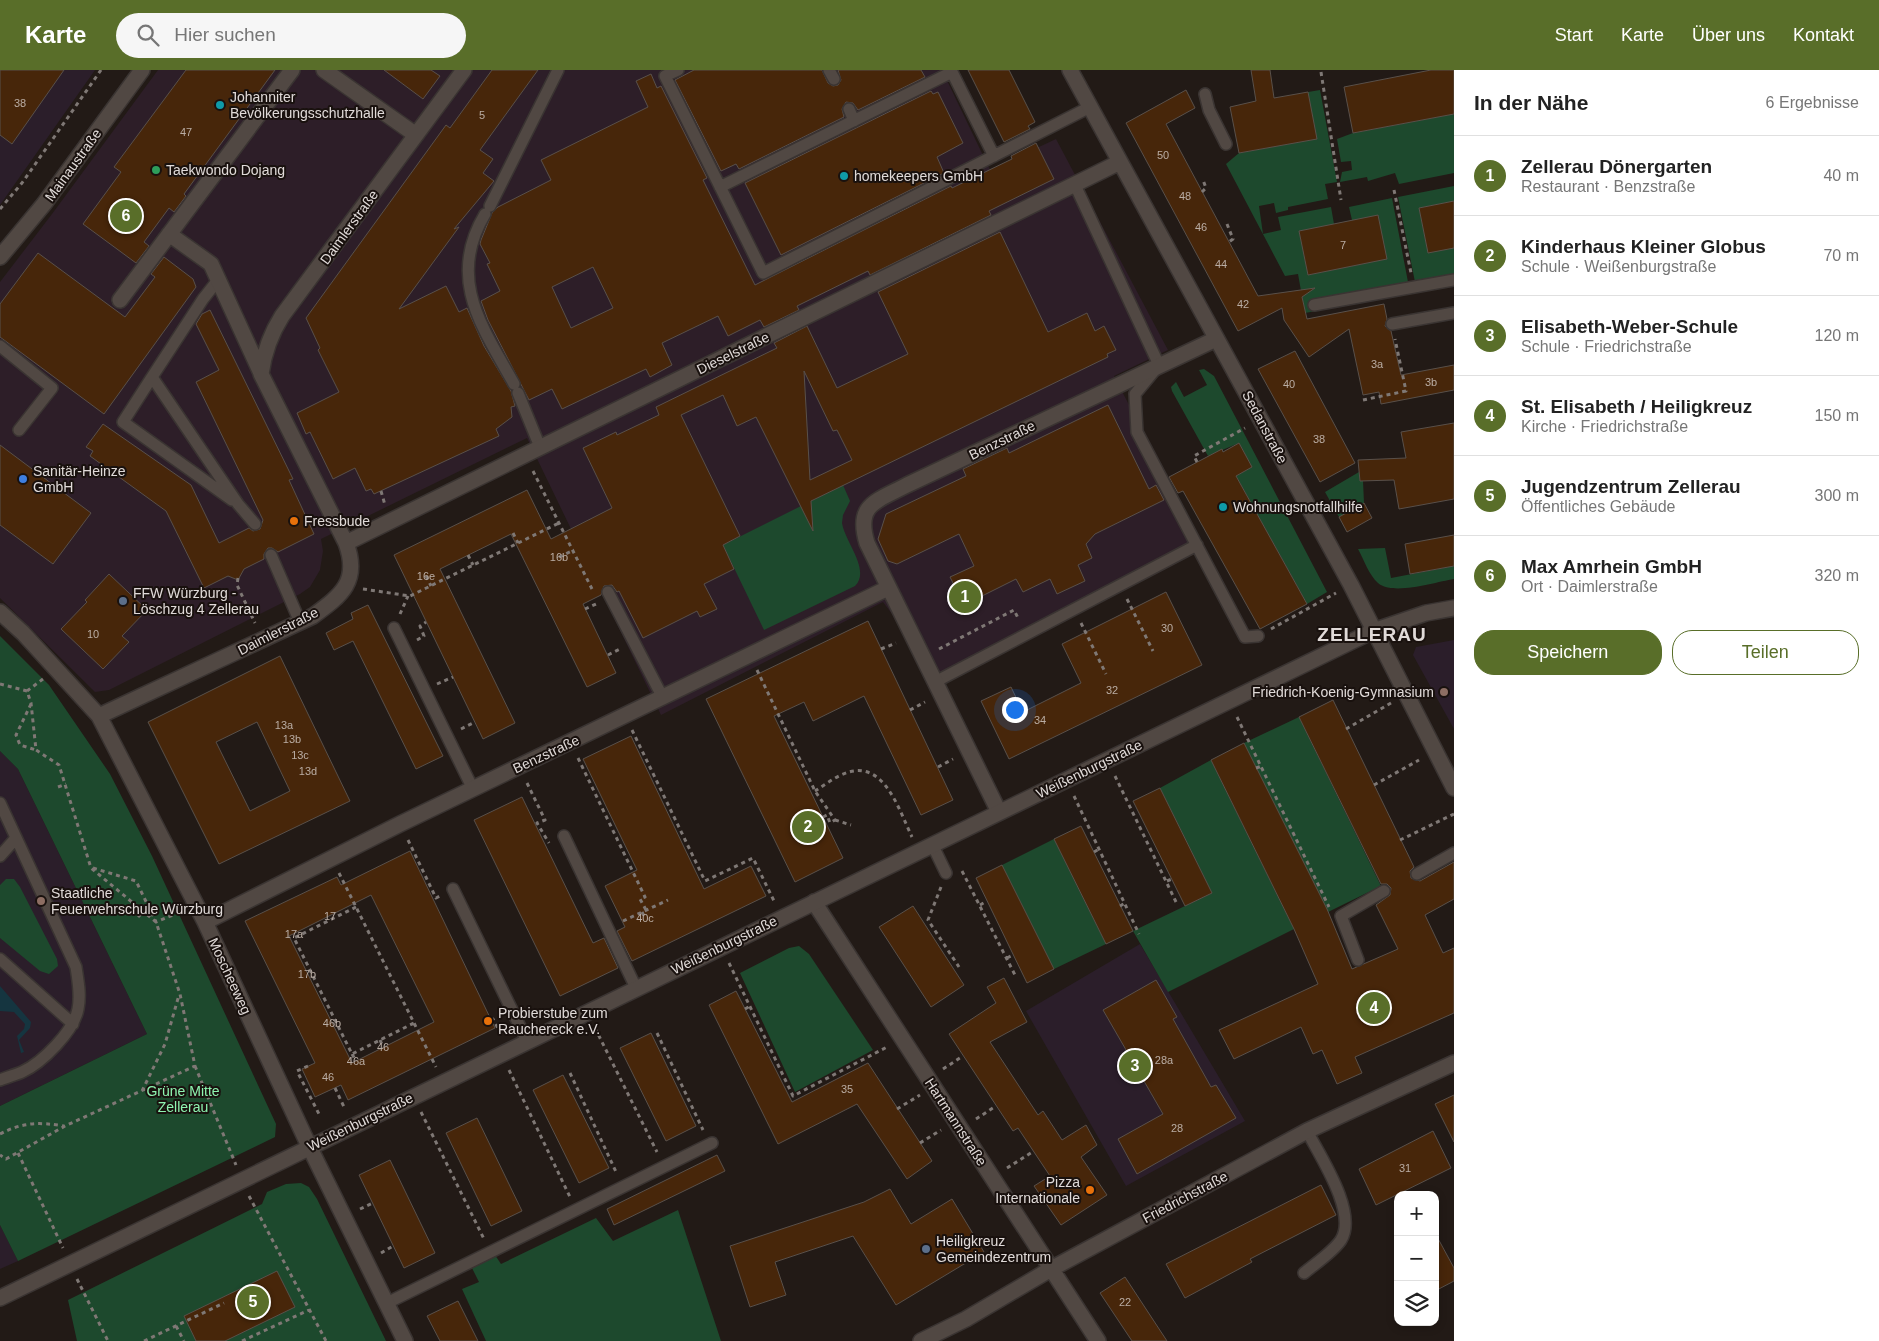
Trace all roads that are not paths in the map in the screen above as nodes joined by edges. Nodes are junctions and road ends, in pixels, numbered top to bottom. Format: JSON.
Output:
{"nodes":[{"id":1,"x":142,"y":70,"type":"edge"},
{"id":2,"x":292,"y":70,"type":"edge"},
{"id":3,"x":324,"y":70,"type":"edge"},
{"id":4,"x":462,"y":70,"type":"edge"},
{"id":5,"x":558,"y":70,"type":"edge"},
{"id":6,"x":678,"y":70,"type":"edge"},
{"id":7,"x":1070,"y":70,"type":"edge"},
{"id":8,"x":952,"y":71,"type":"edge"},
{"id":9,"x":1205,"y":94,"type":"dead end"},
{"id":10,"x":1090,"y":107,"type":"junction"},
{"id":11,"x":849,"y":109,"type":"dead end"},
{"id":12,"x":854,"y":121,"type":"junction"},
{"id":13,"x":416,"y":135,"type":"junction"},
{"id":14,"x":1226,"y":144,"type":"dead end"},
{"id":15,"x":994,"y":156,"type":"junction"},
{"id":16,"x":1120,"y":162,"type":"junction"},
{"id":17,"x":1075,"y":185,"type":"junction"},
{"id":18,"x":720,"y":187,"type":"junction"},
{"id":19,"x":169,"y":234,"type":"junction"},
{"id":20,"x":0,"y":257,"type":"edge"},
{"id":21,"x":218,"y":280,"type":"junction"},
{"id":22,"x":1454,"y":280,"type":"edge"},
{"id":23,"x":120,"y":300,"type":"dead end"},
{"id":24,"x":1314,"y":305,"type":"dead end"},
{"id":25,"x":1454,"y":313,"type":"edge"},
{"id":26,"x":1392,"y":324,"type":"road end"},
{"id":27,"x":1216,"y":339,"type":"junction"},
{"id":28,"x":0,"y":346,"type":"edge"},
{"id":29,"x":1160,"y":365,"type":"junction"},
{"id":30,"x":261,"y":374,"type":"junction"},
{"id":31,"x":152,"y":377,"type":"junction"},
{"id":32,"x":19,"y":430,"type":"dead end"},
{"id":33,"x":540,"y":448,"type":"junction"},
{"id":34,"x":238,"y":504,"type":"junction"},
{"id":35,"x":255,"y":524,"type":"dead end"},
{"id":36,"x":346,"y":543,"type":"junction"},
{"id":37,"x":1197,"y":545,"type":"junction"},
{"id":38,"x":271,"y":555,"type":"dead end"},
{"id":39,"x":888,"y":588,"type":"junction"},
{"id":40,"x":608,"y":592,"type":"dead end"},
{"id":41,"x":1454,"y":608,"type":"edge"},
{"id":42,"x":0,"y":612,"type":"edge"},
{"id":43,"x":300,"y":622,"type":"junction"},
{"id":44,"x":394,"y":628,"type":"dead end"},
{"id":45,"x":1373,"y":631,"type":"junction"},
{"id":46,"x":1258,"y":636,"type":"road end"},
{"id":47,"x":935,"y":682,"type":"junction"},
{"id":48,"x":662,"y":696,"type":"junction"},
{"id":49,"x":99,"y":716,"type":"junction"},
{"id":50,"x":1454,"y":788,"type":"edge"},
{"id":51,"x":473,"y":789,"type":"junction"},
{"id":52,"x":0,"y":803,"type":"edge"},
{"id":53,"x":999,"y":812,"type":"junction"},
{"id":54,"x":564,"y":836,"type":"road end"},
{"id":55,"x":16,"y":838,"type":"junction"},
{"id":56,"x":932,"y":844,"type":"junction"},
{"id":57,"x":1454,"y":853,"type":"edge"},
{"id":58,"x":0,"y":856,"type":"edge"},
{"id":59,"x":946,"y":873,"type":"road end"},
{"id":60,"x":1417,"y":874,"type":"dead end"},
{"id":61,"x":453,"y":889,"type":"road end"},
{"id":62,"x":1384,"y":891,"type":"dead end"},
{"id":63,"x":814,"y":902,"type":"junction"},
{"id":64,"x":205,"y":922,"type":"junction"},
{"id":65,"x":0,"y":958,"type":"edge"},
{"id":66,"x":1358,"y":960,"type":"dead end"},
{"id":67,"x":636,"y":988,"type":"junction"},
{"id":68,"x":73,"y":1024,"type":"junction"},
{"id":69,"x":527,"y":1041,"type":"junction"},
{"id":70,"x":1454,"y":1063,"type":"edge"},
{"id":71,"x":0,"y":1080,"type":"edge"},
{"id":72,"x":1307,"y":1131,"type":"junction"},
{"id":73,"x":711,"y":1143,"type":"road end"},
{"id":74,"x":309,"y":1146,"type":"junction"},
{"id":75,"x":1051,"y":1269,"type":"junction"},
{"id":76,"x":1304,"y":1273,"type":"dead end"},
{"id":77,"x":0,"y":1298,"type":"edge"},
{"id":78,"x":387,"y":1304,"type":"junction"},
{"id":79,"x":405,"y":1341,"type":"edge"},
{"id":80,"x":922,"y":1341,"type":"edge"},
{"id":81,"x":1098,"y":1341,"type":"edge"}],
"edges":[{"from":1,"to":20,"type":"street","name":"Mainaustraße"},
{"from":2,"to":19,"type":"street"},
{"from":3,"to":13,"type":"street"},
{"from":4,"to":13,"type":"street","name":"Daimlerstraße"},
{"from":5,"to":33,"type":"lane"},
{"from":6,"to":18,"type":"lane"},
{"from":7,"to":10,"type":"street","name":"Sedanstraße"},
{"from":8,"to":12,"type":"lane"},
{"from":8,"to":15,"type":"lane"},
{"from":9,"to":14,"type":"lane"},
{"from":10,"to":15,"type":"lane"},
{"from":10,"to":16,"type":"street","name":"Sedanstraße"},
{"from":11,"to":12,"type":"lane"},
{"from":12,"to":18,"type":"lane"},
{"from":13,"to":30,"type":"street","name":"Daimlerstraße"},
{"from":15,"to":18,"type":"lane"},
{"from":16,"to":17,"type":"street","name":"Dieselstraße"},
{"from":16,"to":27,"type":"street","name":"Sedanstraße"},
{"from":17,"to":29,"type":"lane"},
{"from":17,"to":33,"type":"street","name":"Dieselstraße"},
{"from":19,"to":21,"type":"street","name":"Daimlerstraße"},
{"from":19,"to":23,"type":"street"},
{"from":21,"to":30,"type":"street","name":"Daimlerstraße"},
{"from":21,"to":31,"type":"lane"},
{"from":22,"to":24,"type":"lane"},
{"from":25,"to":26,"type":"lane"},
{"from":27,"to":29,"type":"street","name":"Benzstraße"},
{"from":27,"to":45,"type":"street","name":"Sedanstraße"},
{"from":28,"to":32,"type":"lane"},
{"from":29,"to":37,"type":"lane"},
{"from":29,"to":39,"type":"street","name":"Benzstraße"},
{"from":30,"to":36,"type":"street","name":"Daimlerstraße"},
{"from":31,"to":34,"type":"lane"},
{"from":31,"to":34,"type":"lane"},
{"from":33,"to":36,"type":"street","name":"Dieselstraße"},
{"from":34,"to":35,"type":"lane"},
{"from":36,"to":43,"type":"street","name":"Daimlerstraße"},
{"from":37,"to":46,"type":"lane"},
{"from":37,"to":47,"type":"lane"},
{"from":38,"to":43,"type":"lane"},
{"from":39,"to":47,"type":"street","name":"Benzstraße"},
{"from":39,"to":48,"type":"street","name":"Benzstraße"},
{"from":40,"to":48,"type":"lane"},
{"from":41,"to":45,"type":"street","name":"Weißenburgstraße"},
{"from":42,"to":49,"type":"street","name":"Moscheeweg"},
{"from":43,"to":49,"type":"street","name":"Daimlerstraße"},
{"from":44,"to":51,"type":"lane"},
{"from":45,"to":50,"type":"street","name":"Sedanstraße"},
{"from":45,"to":53,"type":"street","name":"Weißenburgstraße"},
{"from":47,"to":53,"type":"street","name":"Benzstraße"},
{"from":48,"to":51,"type":"street","name":"Benzstraße"},
{"from":49,"to":64,"type":"street","name":"Moscheeweg"},
{"from":51,"to":64,"type":"street","name":"Benzstraße"},
{"from":52,"to":55,"type":"lane"},
{"from":53,"to":56,"type":"street","name":"Weißenburgstraße"},
{"from":54,"to":67,"type":"lane"},
{"from":55,"to":58,"type":"lane"},
{"from":55,"to":68,"type":"lane"},
{"from":56,"to":59,"type":"lane"},
{"from":56,"to":63,"type":"street","name":"Weißenburgstraße"},
{"from":57,"to":60,"type":"lane"},
{"from":61,"to":69,"type":"lane"},
{"from":62,"to":66,"type":"lane"},
{"from":63,"to":67,"type":"street","name":"Weißenburgstraße"},
{"from":63,"to":75,"type":"street","name":"Hartmannstraße"},
{"from":64,"to":74,"type":"street","name":"Moscheeweg"},
{"from":65,"to":68,"type":"lane"},
{"from":67,"to":69,"type":"street","name":"Weißenburgstraße"},
{"from":68,"to":71,"type":"lane"},
{"from":69,"to":74,"type":"street","name":"Weißenburgstraße"},
{"from":70,"to":72,"type":"street","name":"Friedrichstraße"},
{"from":72,"to":75,"type":"street","name":"Friedrichstraße"},
{"from":72,"to":76,"type":"lane"},
{"from":73,"to":78,"type":"lane"},
{"from":74,"to":77,"type":"street","name":"Weißenburgstraße"},
{"from":74,"to":78,"type":"street","name":"Moscheeweg"},
{"from":75,"to":80,"type":"street","name":"Friedrichstraße"},
{"from":75,"to":81,"type":"street","name":"Hartmannstraße"},
{"from":78,"to":79,"type":"street","name":"Moscheeweg"}]}
